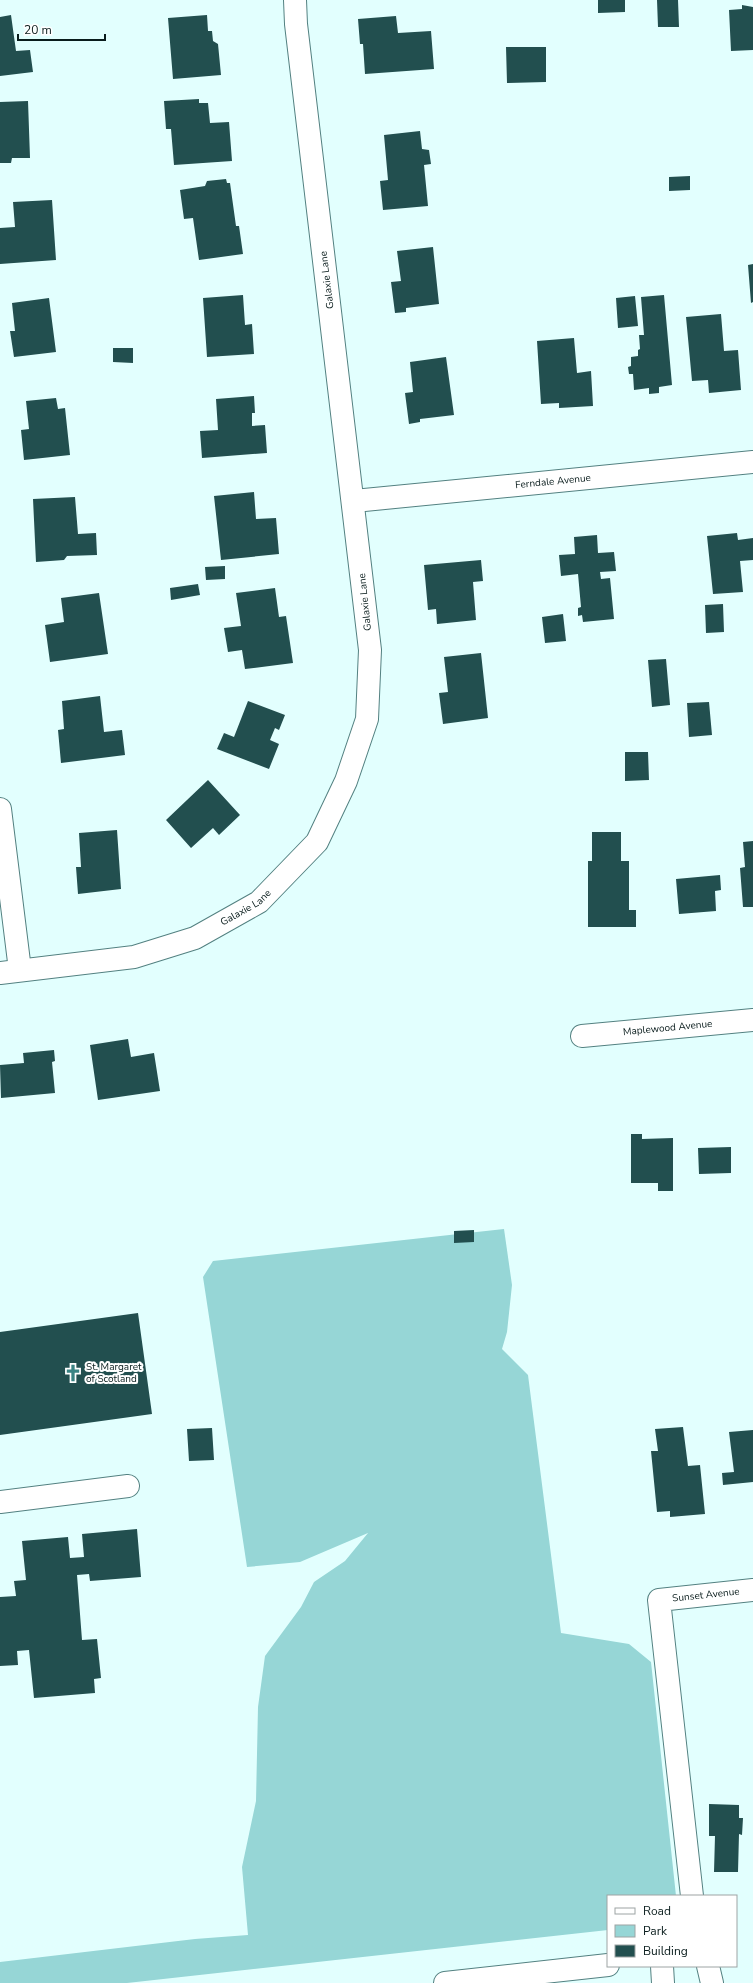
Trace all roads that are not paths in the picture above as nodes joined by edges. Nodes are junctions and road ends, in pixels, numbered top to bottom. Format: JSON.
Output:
{"nodes":[{"id":1,"x":295,"y":0,"type":"edge"},
{"id":2,"x":753,"y":462,"type":"edge"},
{"id":3,"x":354,"y":501,"type":"junction"},
{"id":4,"x":0,"y":809,"type":"edge"},
{"id":5,"x":10,"y":972,"type":"edge"},
{"id":6,"x":753,"y":1020,"type":"edge"},
{"id":7,"x":582,"y":1036,"type":"dead end"},
{"id":8,"x":128,"y":1486,"type":"dead end"},
{"id":9,"x":0,"y":1502,"type":"edge"},
{"id":10,"x":753,"y":1590,"type":"edge"},
{"id":11,"x":692,"y":1895,"type":"edge"},
{"id":12,"x":607,"y":1965,"type":"edge"},
{"id":13,"x":662,"y":1967,"type":"edge"},
{"id":14,"x":708,"y":1967,"type":"edge"},
{"id":15,"x":445,"y":1983,"type":"edge"},
{"id":16,"x":663,"y":1983,"type":"edge"},
{"id":17,"x":712,"y":1983,"type":"edge"}],
"edges":[{"from":1,"to":3,"type":"street","name":"Galaxie Lane"},
{"from":2,"to":3,"type":"street","name":"Ferndale Avenue"},
{"from":3,"to":5,"type":"street","name":"Galaxie Lane"},
{"from":4,"to":5,"type":"street"},
{"from":6,"to":7,"type":"street","name":"Maplewood Avenue"},
{"from":8,"to":9,"type":"street"},
{"from":10,"to":11,"type":"street","name":"Sunset Avenue"},
{"from":12,"to":15,"type":"street"},
{"from":13,"to":16,"type":"street"},
{"from":14,"to":17,"type":"street"}]}
